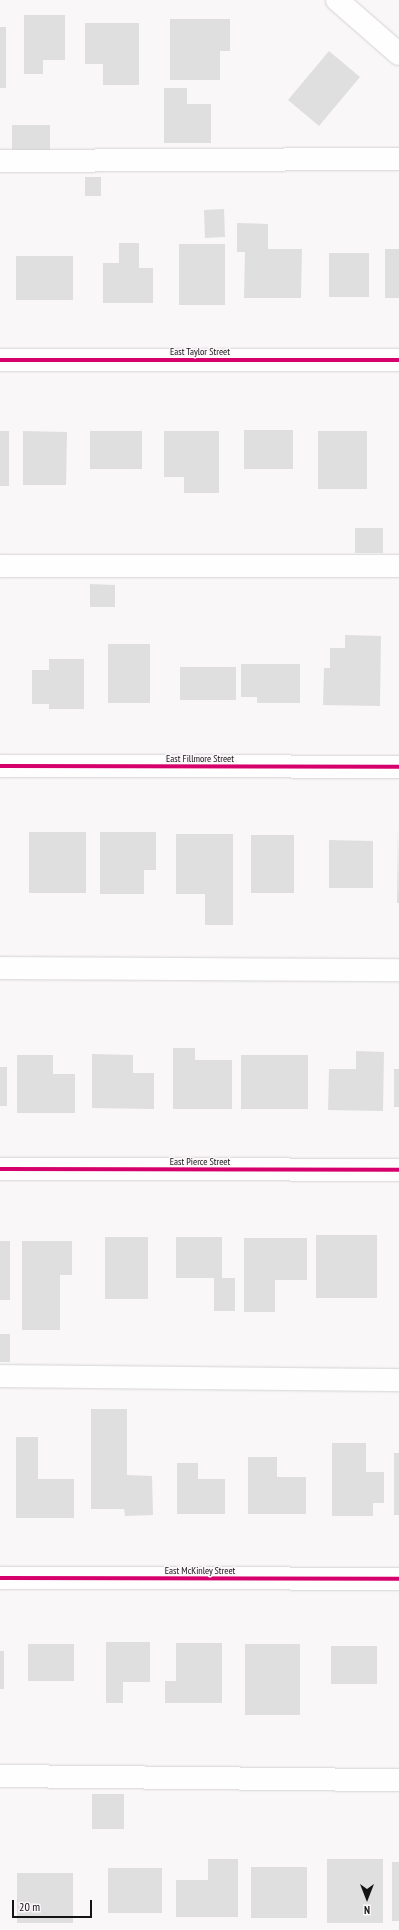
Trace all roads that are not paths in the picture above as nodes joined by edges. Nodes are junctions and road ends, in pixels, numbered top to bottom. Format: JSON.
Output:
{"nodes":[{"id":1,"x":337,"y":0,"type":"edge"},
{"id":2,"x":399,"y":54,"type":"edge"},
{"id":3,"x":399,"y":159,"type":"edge"},
{"id":4,"x":0,"y":161,"type":"edge"},
{"id":5,"x":0,"y":360,"type":"edge"},
{"id":6,"x":399,"y":360,"type":"edge"},
{"id":7,"x":0,"y":566,"type":"edge"},
{"id":8,"x":399,"y":566,"type":"edge"},
{"id":9,"x":0,"y":766,"type":"edge"},
{"id":10,"x":399,"y":767,"type":"edge"},
{"id":11,"x":0,"y":968,"type":"edge"},
{"id":12,"x":399,"y":970,"type":"edge"},
{"id":13,"x":0,"y":1169,"type":"edge"},
{"id":14,"x":399,"y":1170,"type":"edge"},
{"id":15,"x":0,"y":1376,"type":"edge"},
{"id":16,"x":399,"y":1380,"type":"edge"},
{"id":17,"x":0,"y":1578,"type":"edge"},
{"id":18,"x":399,"y":1579,"type":"edge"},
{"id":19,"x":0,"y":1776,"type":"edge"},
{"id":20,"x":399,"y":1780,"type":"edge"}],
"edges":[{"from":1,"to":2,"type":"street"},
{"from":3,"to":4,"type":"street"},
{"from":5,"to":6,"type":"street","name":"East Taylor Street"},
{"from":7,"to":8,"type":"street"},
{"from":9,"to":10,"type":"street","name":"East Fillmore Street"},
{"from":11,"to":12,"type":"street"},
{"from":13,"to":14,"type":"street","name":"East Pierce Street"},
{"from":15,"to":16,"type":"street"},
{"from":17,"to":18,"type":"street","name":"East McKinley Street"},
{"from":19,"to":20,"type":"street"}]}
